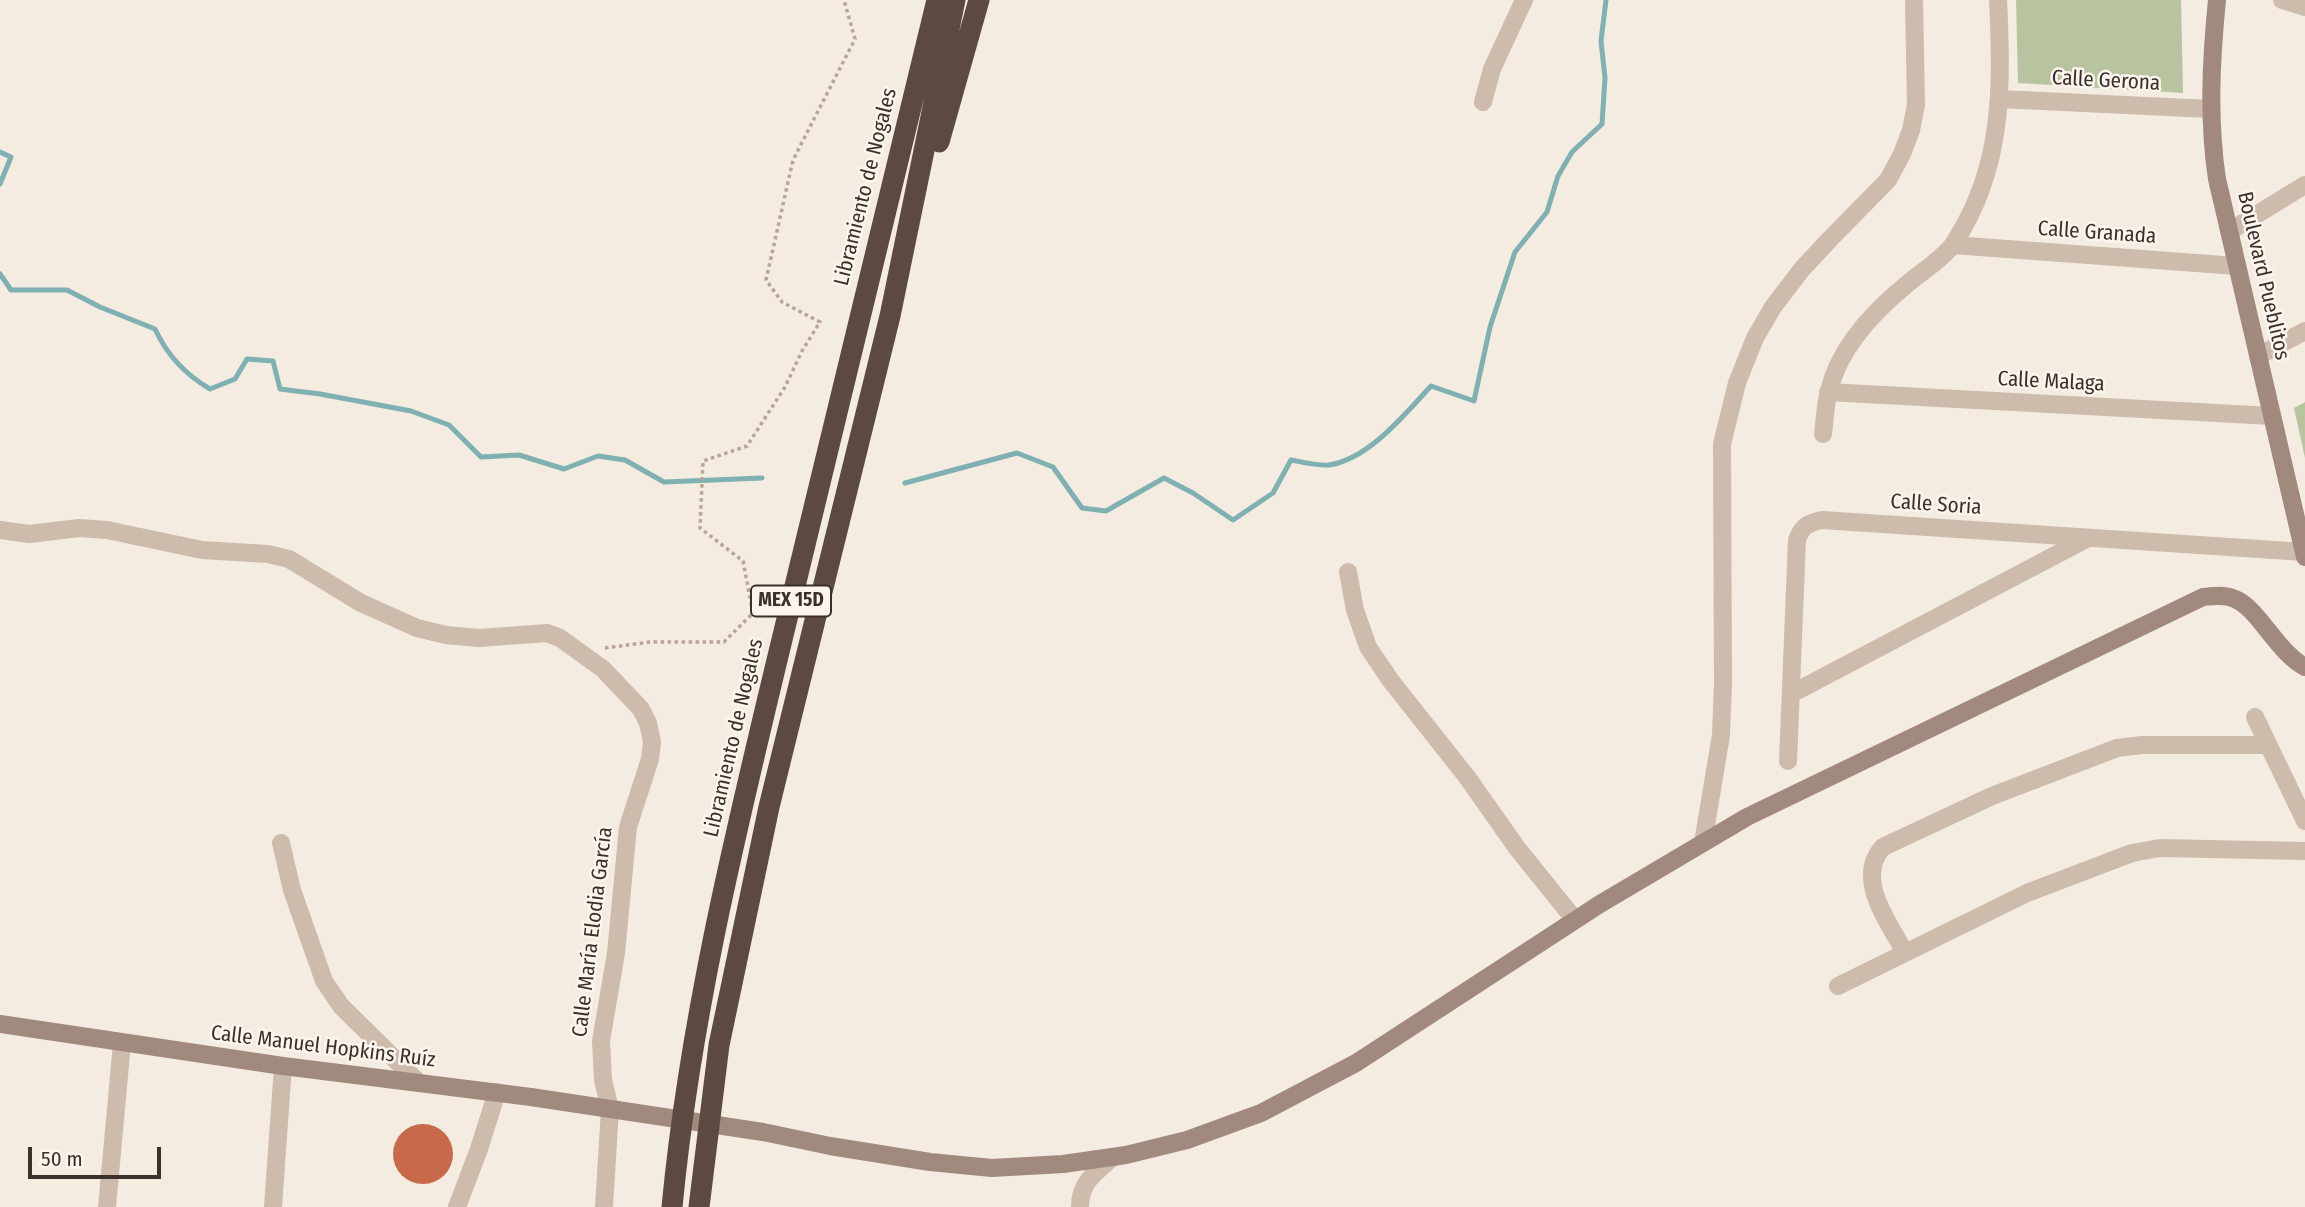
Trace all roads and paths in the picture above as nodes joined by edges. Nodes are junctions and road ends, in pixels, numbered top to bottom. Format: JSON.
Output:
{"nodes":[{"id":1,"x":845,"y":0,"type":"edge"},
{"id":2,"x":937,"y":0,"type":"edge"},
{"id":3,"x":955,"y":0,"type":"edge"},
{"id":4,"x":967,"y":0,"type":"edge"},
{"id":5,"x":979,"y":0,"type":"edge"},
{"id":6,"x":1524,"y":0,"type":"edge"},
{"id":7,"x":1914,"y":0,"type":"edge"},
{"id":8,"x":1998,"y":0,"type":"edge"},
{"id":9,"x":2217,"y":0,"type":"edge"},
{"id":10,"x":2282,"y":0,"type":"edge"},
{"id":11,"x":2305,"y":7,"type":"edge"},
{"id":12,"x":2000,"y":99,"type":"junction"},
{"id":13,"x":1483,"y":102,"type":"dead end"},
{"id":14,"x":2210,"y":109,"type":"junction"},
{"id":15,"x":2305,"y":185,"type":"edge"},
{"id":16,"x":2230,"y":231,"type":"junction"},
{"id":17,"x":1953,"y":245,"type":"junction"},
{"id":18,"x":2237,"y":266,"type":"junction"},
{"id":19,"x":890,"y":316,"type":"junction"},
{"id":20,"x":2305,"y":331,"type":"edge"},
{"id":21,"x":2258,"y":356,"type":"junction"},
{"id":22,"x":1828,"y":392,"type":"junction"},
{"id":23,"x":2272,"y":416,"type":"junction"},
{"id":24,"x":1823,"y":434,"type":"dead end"},
{"id":25,"x":0,"y":530,"type":"edge"},
{"id":26,"x":2088,"y":538,"type":"junction"},
{"id":27,"x":2304,"y":555,"type":"edge"},
{"id":28,"x":1348,"y":572,"type":"dead end"},
{"id":29,"x":581,"y":651,"type":"junction"},
{"id":30,"x":2305,"y":667,"type":"edge"},
{"id":31,"x":1791,"y":694,"type":"junction"},
{"id":32,"x":2255,"y":717,"type":"dead end"},
{"id":33,"x":2268,"y":745,"type":"junction"},
{"id":34,"x":1788,"y":761,"type":"dead end"},
{"id":35,"x":2305,"y":821,"type":"edge"},
{"id":36,"x":281,"y":843,"type":"dead end"},
{"id":37,"x":1703,"y":843,"type":"junction"},
{"id":38,"x":2305,"y":850,"type":"edge"},
{"id":39,"x":1575,"y":920,"type":"junction"},
{"id":40,"x":1905,"y":953,"type":"junction"},
{"id":41,"x":1838,"y":986,"type":"dead end"},
{"id":42,"x":0,"y":1024,"type":"edge"},
{"id":43,"x":122,"y":1043,"type":"junction"},
{"id":44,"x":283,"y":1066,"type":"junction"},
{"id":45,"x":418,"y":1082,"type":"junction"},
{"id":46,"x":497,"y":1092,"type":"junction"},
{"id":47,"x":610,"y":1110,"type":"junction"},
{"id":48,"x":1113,"y":1157,"type":"junction"},
{"id":49,"x":107,"y":1207,"type":"edge"},
{"id":50,"x":274,"y":1207,"type":"edge"},
{"id":51,"x":457,"y":1207,"type":"edge"},
{"id":52,"x":604,"y":1207,"type":"edge"},
{"id":53,"x":672,"y":1207,"type":"edge"},
{"id":54,"x":699,"y":1207,"type":"edge"},
{"id":55,"x":1080,"y":1207,"type":"edge"}],
"edges":[{"from":1,"to":29,"type":"path"},
{"from":2,"to":53,"type":"highway","name":"Libramiento de Nogales","number":"MEX 15D"},
{"from":3,"to":19,"type":"highway","number":"MEX 15D"},
{"from":4,"to":19,"type":"highway","number":"MEX 15D"},
{"from":5,"to":19,"type":"highway","number":"MEX 15D"},
{"from":6,"to":13,"type":"street"},
{"from":7,"to":37,"type":"street"},
{"from":8,"to":12,"type":"street"},
{"from":9,"to":14,"type":"street","name":"Boulevard Pueblitos"},
{"from":10,"to":11,"type":"street"},
{"from":12,"to":14,"type":"street","name":"Calle Gerona"},
{"from":12,"to":17,"type":"street"},
{"from":14,"to":16,"type":"street","name":"Boulevard Pueblitos"},
{"from":15,"to":16,"type":"street"},
{"from":16,"to":18,"type":"street","name":"Boulevard Pueblitos"},
{"from":17,"to":18,"type":"street","name":"Calle Granada"},
{"from":17,"to":22,"type":"street"},
{"from":18,"to":21,"type":"street","name":"Boulevard Pueblitos"},
{"from":19,"to":54,"type":"highway","number":"MEX 15D"},
{"from":20,"to":21,"type":"street"},
{"from":21,"to":23,"type":"street","name":"Boulevard Pueblitos"},
{"from":22,"to":23,"type":"street","name":"Calle Malaga"},
{"from":22,"to":24,"type":"street"},
{"from":23,"to":27,"type":"street","name":"Boulevard Pueblitos"},
{"from":25,"to":29,"type":"street","name":"Calle María Elodia García"},
{"from":26,"to":27,"type":"street","name":"Calle Soria"},
{"from":26,"to":31,"type":"street"},
{"from":26,"to":31,"type":"street","name":"Calle Soria"},
{"from":28,"to":39,"type":"street"},
{"from":29,"to":47,"type":"street","name":"Calle María Elodia García"},
{"from":30,"to":37,"type":"street","name":"Calle Manuel Hopkins Ruíz"},
{"from":31,"to":34,"type":"street","name":"Calle Soria"},
{"from":32,"to":33,"type":"street"},
{"from":33,"to":35,"type":"street"},
{"from":33,"to":40,"type":"street"},
{"from":36,"to":45,"type":"street"},
{"from":37,"to":39,"type":"street","name":"Calle Manuel Hopkins Ruíz"},
{"from":38,"to":40,"type":"street"},
{"from":39,"to":48,"type":"street","name":"Calle Manuel Hopkins Ruíz"},
{"from":40,"to":41,"type":"street"},
{"from":42,"to":43,"type":"street","name":"Calle Manuel Hopkins Ruíz"},
{"from":43,"to":44,"type":"street","name":"Calle Manuel Hopkins Ruíz"},
{"from":43,"to":49,"type":"street"},
{"from":44,"to":45,"type":"street","name":"Calle Manuel Hopkins Ruíz"},
{"from":44,"to":50,"type":"street"},
{"from":45,"to":46,"type":"street","name":"Calle Manuel Hopkins Ruíz"},
{"from":46,"to":47,"type":"street","name":"Calle Manuel Hopkins Ruíz"},
{"from":46,"to":51,"type":"street"},
{"from":47,"to":48,"type":"street","name":"Calle Manuel Hopkins Ruíz"},
{"from":47,"to":52,"type":"street","name":"Calle María Elodia García"},
{"from":48,"to":55,"type":"street"}]}
